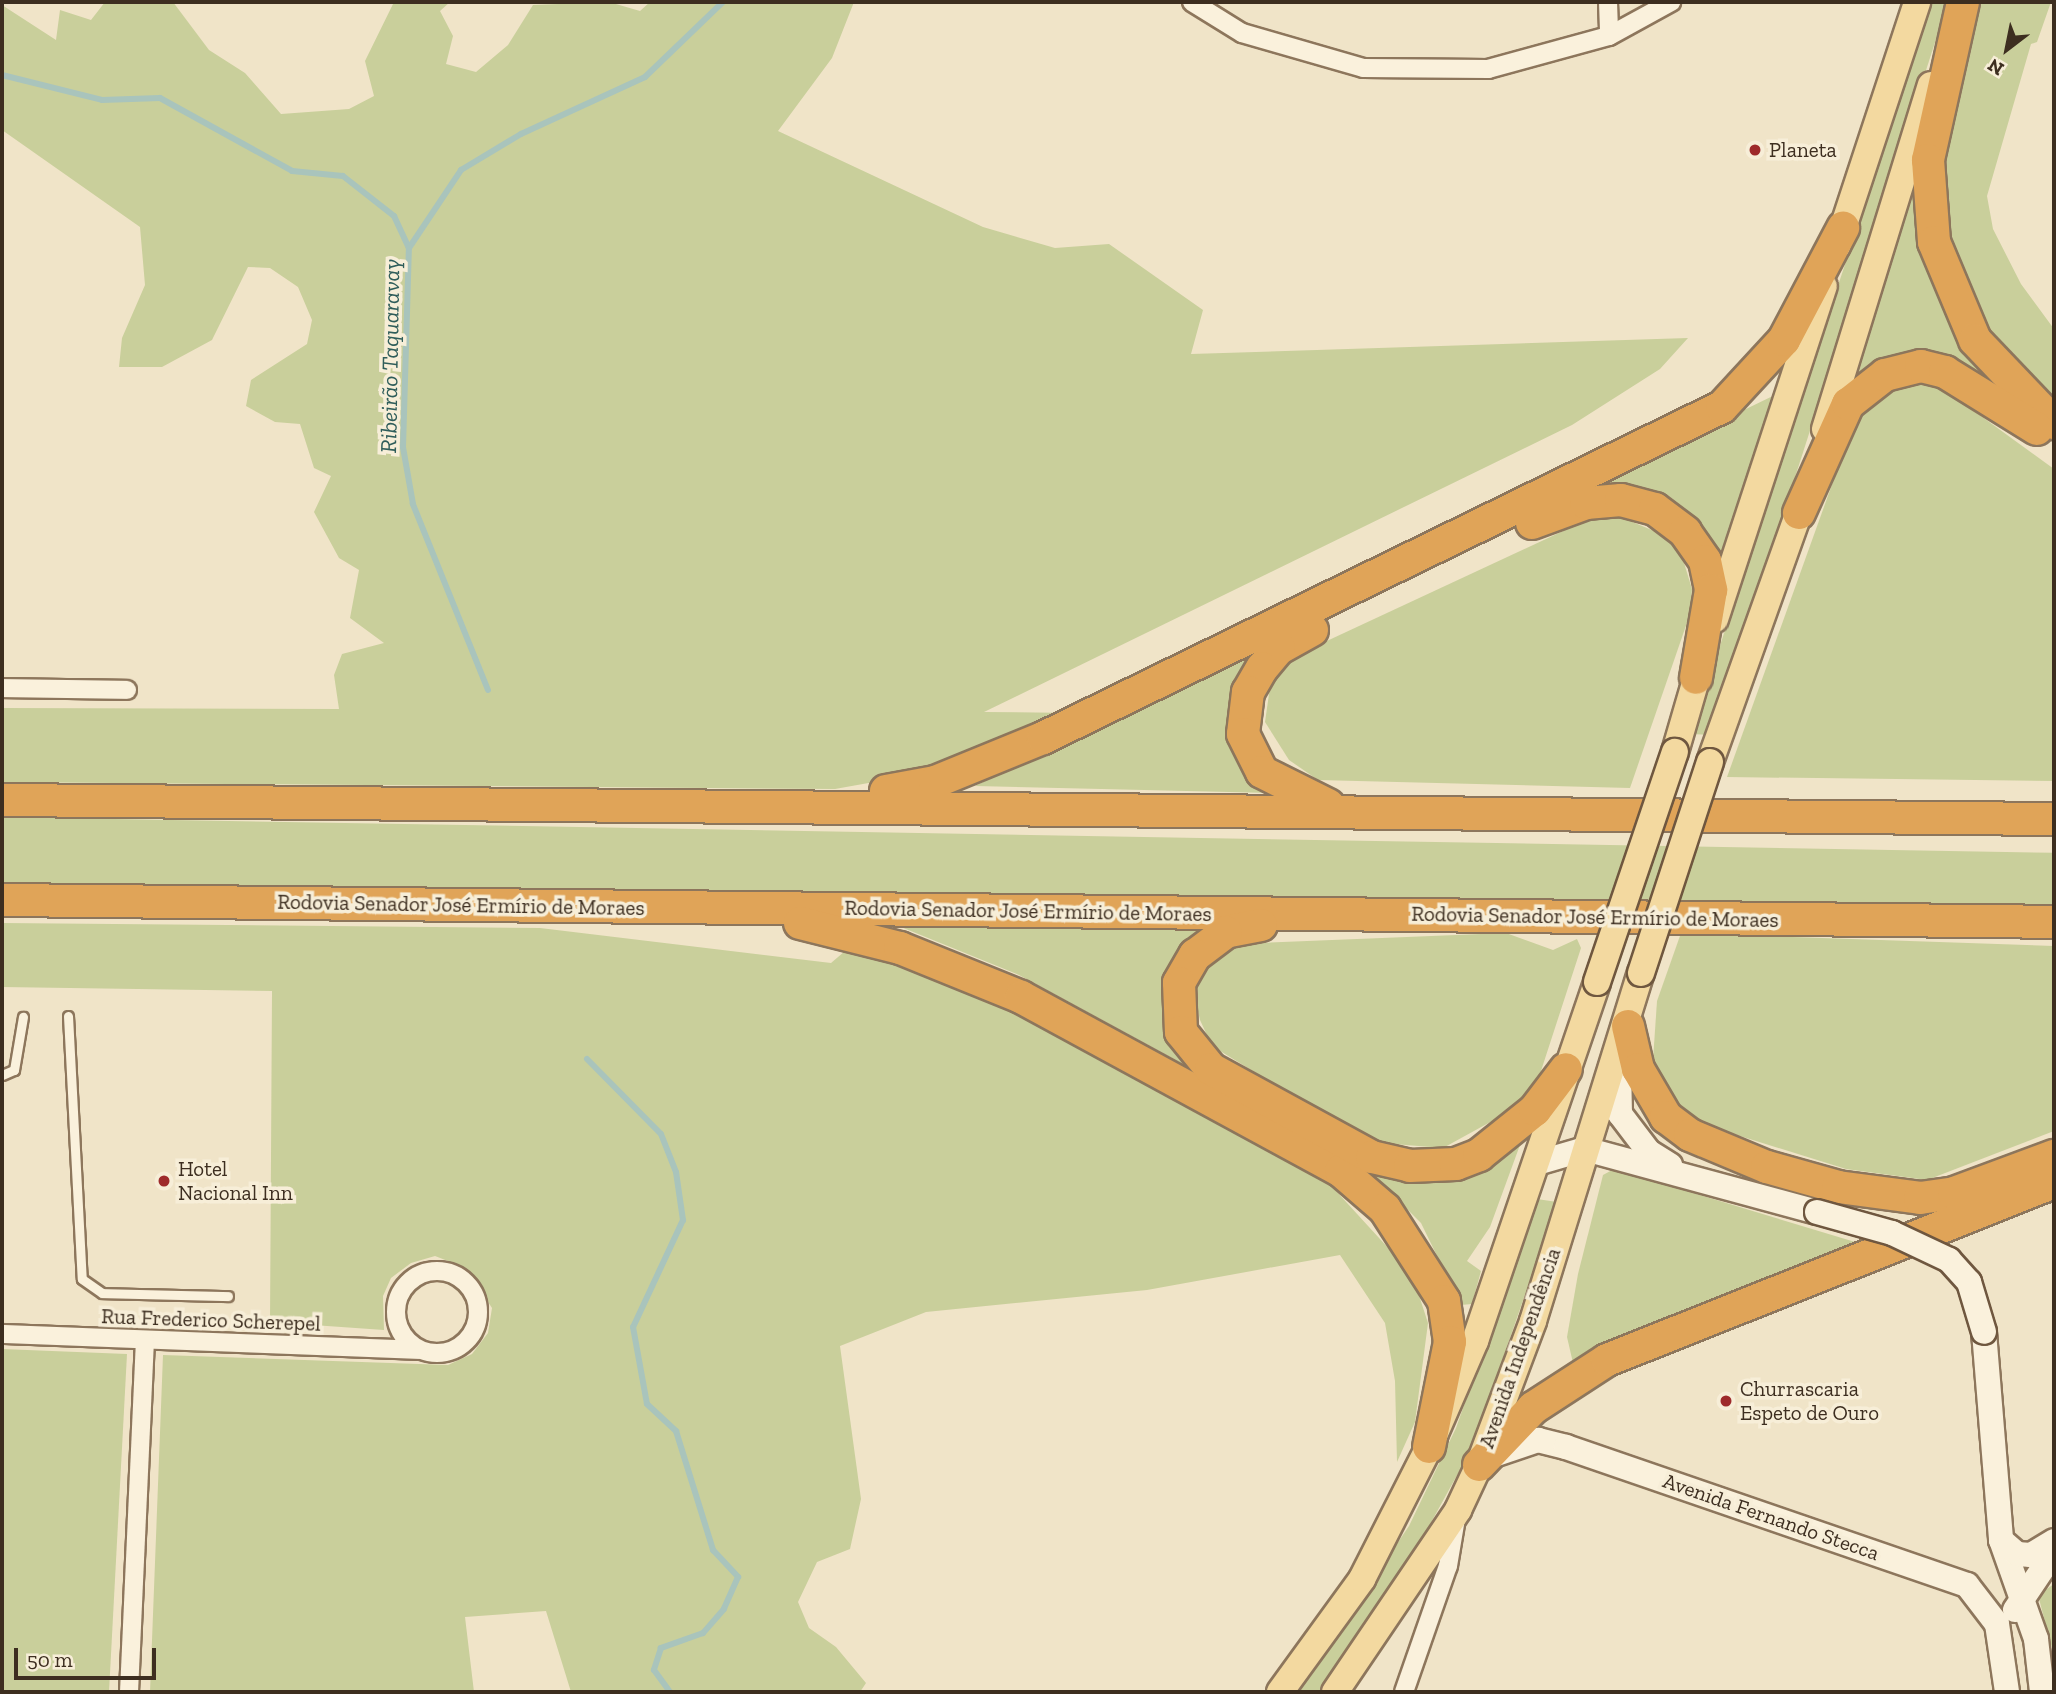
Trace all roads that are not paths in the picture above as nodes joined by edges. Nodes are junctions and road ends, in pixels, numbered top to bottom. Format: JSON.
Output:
{"nodes":[{"id":1,"x":1192,"y":2,"type":"edge"},
{"id":2,"x":1608,"y":2,"type":"edge"},
{"id":3,"x":1671,"y":2,"type":"edge"},
{"id":4,"x":1917,"y":2,"type":"edge"},
{"id":5,"x":1962,"y":2,"type":"edge"},
{"id":6,"x":1609,"y":36,"type":"junction"},
{"id":7,"x":1843,"y":228,"type":"junction"},
{"id":8,"x":2054,"y":423,"type":"edge"},
{"id":9,"x":2054,"y":442,"type":"edge"},
{"id":10,"x":1799,"y":513,"type":"junction"},
{"id":11,"x":1696,"y":678,"type":"junction"},
{"id":12,"x":2,"y":688,"type":"edge"},
{"id":13,"x":127,"y":690,"type":"dead end"},
{"id":14,"x":2,"y":800,"type":"edge"},
{"id":15,"x":815,"y":804,"type":"junction"},
{"id":16,"x":1346,"y":812,"type":"junction"},
{"id":17,"x":2054,"y":819,"type":"edge"},
{"id":18,"x":2,"y":900,"type":"edge"},
{"id":19,"x":733,"y":908,"type":"junction"},
{"id":20,"x":1307,"y":914,"type":"junction"},
{"id":21,"x":2054,"y":922,"type":"edge"},
{"id":22,"x":1639,"y":977,"type":"junction"},
{"id":23,"x":68,"y":1016,"type":"dead end"},
{"id":24,"x":23,"y":1017,"type":"dead end"},
{"id":25,"x":1628,"y":1026,"type":"junction"},
{"id":26,"x":1566,"y":1069,"type":"junction"},
{"id":27,"x":2,"y":1075,"type":"edge"},
{"id":28,"x":1584,"y":1149,"type":"junction"},
{"id":29,"x":2054,"y":1156,"type":"edge"},
{"id":30,"x":1536,"y":1163,"type":"junction"},
{"id":31,"x":1689,"y":1176,"type":"junction"},
{"id":32,"x":2054,"y":1182,"type":"edge"},
{"id":33,"x":228,"y":1296,"type":"dead end"},
{"id":34,"x":2,"y":1334,"type":"edge"},
{"id":35,"x":145,"y":1341,"type":"junction"},
{"id":36,"x":419,"y":1350,"type":"junction"},
{"id":37,"x":1429,"y":1447,"type":"junction"},
{"id":38,"x":1479,"y":1465,"type":"junction"},
{"id":39,"x":1458,"y":1510,"type":"junction"},
{"id":40,"x":2001,"y":1540,"type":"junction"},
{"id":41,"x":2045,"y":1563,"type":"edge"},
{"id":42,"x":2007,"y":1684,"type":"edge"},
{"id":43,"x":129,"y":1692,"type":"edge"},
{"id":44,"x":1280,"y":1692,"type":"edge"},
{"id":45,"x":1335,"y":1692,"type":"edge"},
{"id":46,"x":1404,"y":1692,"type":"edge"},
{"id":47,"x":2042,"y":1692,"type":"edge"}],
"edges":[{"from":1,"to":6,"type":"street"},
{"from":2,"to":6,"type":"street"},
{"from":3,"to":6,"type":"street"},
{"from":4,"to":7,"type":"main road"},
{"from":5,"to":8,"type":"highway"},
{"from":5,"to":10,"type":"main road","name":"Avenida Independência"},
{"from":7,"to":11,"type":"main road"},
{"from":7,"to":15,"type":"highway"},
{"from":9,"to":10,"type":"highway"},
{"from":10,"to":22,"type":"main road","name":"Avenida Independência","bridge":true},
{"from":11,"to":16,"type":"highway"},
{"from":11,"to":26,"type":"main road","bridge":true},
{"from":12,"to":13,"type":"street"},
{"from":14,"to":15,"type":"highway"},
{"from":15,"to":16,"type":"highway"},
{"from":16,"to":17,"type":"highway"},
{"from":18,"to":19,"type":"highway","name":"Rodovia Senador José Ermírio de Moraes"},
{"from":19,"to":20,"type":"highway","name":"Rodovia Senador José Ermírio de Moraes"},
{"from":19,"to":37,"type":"highway"},
{"from":20,"to":21,"type":"highway","name":"Rodovia Senador José Ermírio de Moraes"},
{"from":20,"to":26,"type":"highway"},
{"from":22,"to":25,"type":"main road"},
{"from":22,"to":28,"type":"main road","name":"Avenida Independência"},
{"from":23,"to":33,"type":"lane"},
{"from":24,"to":27,"type":"lane"},
{"from":25,"to":29,"type":"highway"},
{"from":25,"to":31,"type":"main road"},
{"from":26,"to":30,"type":"main road"},
{"from":28,"to":30,"type":"main road"},
{"from":28,"to":31,"type":"main road"},
{"from":28,"to":38,"type":"main road","name":"Avenida Independência"},
{"from":30,"to":37,"type":"main road"},
{"from":31,"to":40,"type":"main road","bridge":true},
{"from":32,"to":38,"type":"highway"},
{"from":34,"to":35,"type":"street","name":"Rua Frederico Scherepel"},
{"from":35,"to":36,"type":"street","name":"Rua Frederico Scherepel"},
{"from":35,"to":43,"type":"street"},
{"from":36,"to":36,"type":"street","name":"Rua Frederico Scherepel"},
{"from":37,"to":44,"type":"main road"},
{"from":38,"to":39,"type":"main road","name":"Avenida Independência"},
{"from":38,"to":42,"type":"main road","name":"Avenida Fernando Stecca"},
{"from":39,"to":45,"type":"main road","name":"Avenida Independência"},
{"from":39,"to":46,"type":"street"},
{"from":40,"to":41,"type":"main road"},
{"from":40,"to":41,"type":"main road"},
{"from":41,"to":42,"type":"main road","name":"Avenida Fernando Stecca"},
{"from":41,"to":47,"type":"main road"}]}
